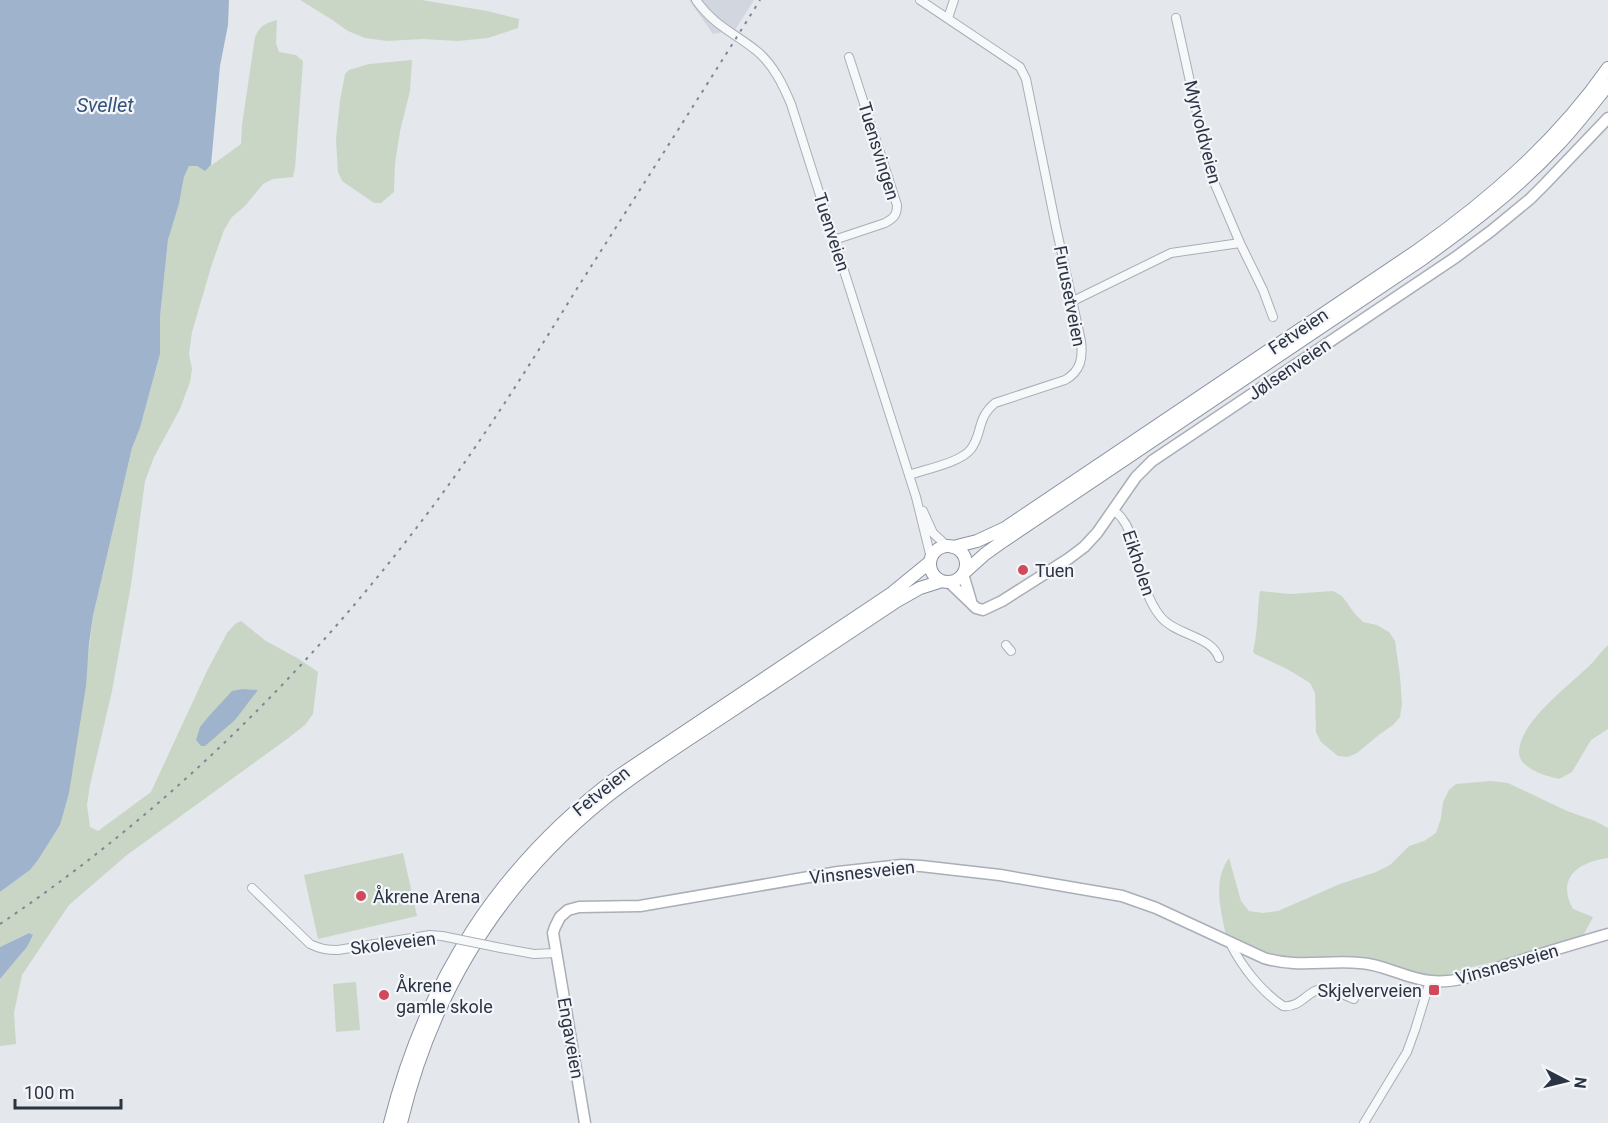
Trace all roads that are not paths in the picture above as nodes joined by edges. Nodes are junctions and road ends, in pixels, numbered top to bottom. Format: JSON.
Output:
{"nodes":[{"id":1,"x":696,"y":0,"type":"edge"},
{"id":2,"x":920,"y":0,"type":"edge"},
{"id":3,"x":954,"y":0,"type":"edge"},
{"id":4,"x":948,"y":18,"type":"junction"},
{"id":5,"x":1176,"y":18,"type":"dead end"},
{"id":6,"x":849,"y":57,"type":"dead end"},
{"id":7,"x":1608,"y":68,"type":"edge"},
{"id":8,"x":1608,"y":85,"type":"edge"},
{"id":9,"x":1608,"y":118,"type":"edge"},
{"id":10,"x":834,"y":240,"type":"junction"},
{"id":11,"x":1240,"y":243,"type":"junction"},
{"id":12,"x":1073,"y":301,"type":"junction"},
{"id":13,"x":1273,"y":317,"type":"dead end"},
{"id":14,"x":909,"y":475,"type":"junction"},
{"id":15,"x":916,"y":497,"type":"junction"},
{"id":16,"x":1113,"y":510,"type":"junction"},
{"id":17,"x":950,"y":546,"type":"junction"},
{"id":18,"x":931,"y":560,"type":"junction"},
{"id":19,"x":964,"y":573,"type":"junction"},
{"id":20,"x":945,"y":582,"type":"junction"},
{"id":21,"x":973,"y":604,"type":"junction"},
{"id":22,"x":1220,"y":658,"type":"dead end"},
{"id":23,"x":252,"y":888,"type":"dead end"},
{"id":24,"x":1608,"y":934,"type":"edge"},
{"id":25,"x":1230,"y":943,"type":"junction"},
{"id":26,"x":556,"y":953,"type":"junction"},
{"id":27,"x":1430,"y":981,"type":"junction"},
{"id":28,"x":1354,"y":999,"type":"dead end"},
{"id":29,"x":390,"y":1123,"type":"edge"},
{"id":30,"x":400,"y":1123,"type":"edge"},
{"id":31,"x":585,"y":1123,"type":"edge"},
{"id":32,"x":1364,"y":1123,"type":"edge"}],
"edges":[{"from":1,"to":10,"type":"street","name":"Tuenveien"},
{"from":2,"to":4,"type":"street","name":"Furusetveien"},
{"from":3,"to":4,"type":"street"},
{"from":4,"to":12,"type":"street","name":"Furusetveien"},
{"from":5,"to":11,"type":"street","name":"Myrvoldveien"},
{"from":6,"to":10,"type":"street","name":"Tuensvingen"},
{"from":7,"to":17,"type":"highway","name":"Fetveien"},
{"from":8,"to":19,"type":"highway","name":"Fetveien"},
{"from":9,"to":16,"type":"main road","name":"Jølsenveien"},
{"from":10,"to":14,"type":"street","name":"Tuenveien"},
{"from":11,"to":12,"type":"street"},
{"from":11,"to":13,"type":"street","name":"Myrvoldveien"},
{"from":12,"to":14,"type":"street","name":"Furusetveien"},
{"from":14,"to":15,"type":"street","name":"Tuenveien"},
{"from":15,"to":17,"type":"street","name":"Tuenveien"},
{"from":15,"to":18,"type":"street","name":"Tuenveien"},
{"from":16,"to":21,"type":"main road","name":"Jølsenveien"},
{"from":16,"to":22,"type":"street","name":"Eikholen"},
{"from":17,"to":18,"type":"highway"},
{"from":17,"to":19,"type":"highway"},
{"from":18,"to":20,"type":"highway"},
{"from":18,"to":29,"type":"highway","name":"Fetveien"},
{"from":19,"to":20,"type":"highway"},
{"from":19,"to":21,"type":"main road"},
{"from":20,"to":21,"type":"main road"},
{"from":20,"to":30,"type":"highway","name":"Fetveien"},
{"from":23,"to":26,"type":"street","name":"Skoleveien","bridge":true},
{"from":24,"to":27,"type":"main road","name":"Vinsnesveien"},
{"from":25,"to":26,"type":"main road","name":"Vinsnesveien"},
{"from":25,"to":27,"type":"main road","name":"Vinsnesveien"},
{"from":25,"to":28,"type":"street"},
{"from":26,"to":31,"type":"main road","name":"Engaveien"},
{"from":27,"to":32,"type":"street"}]}
